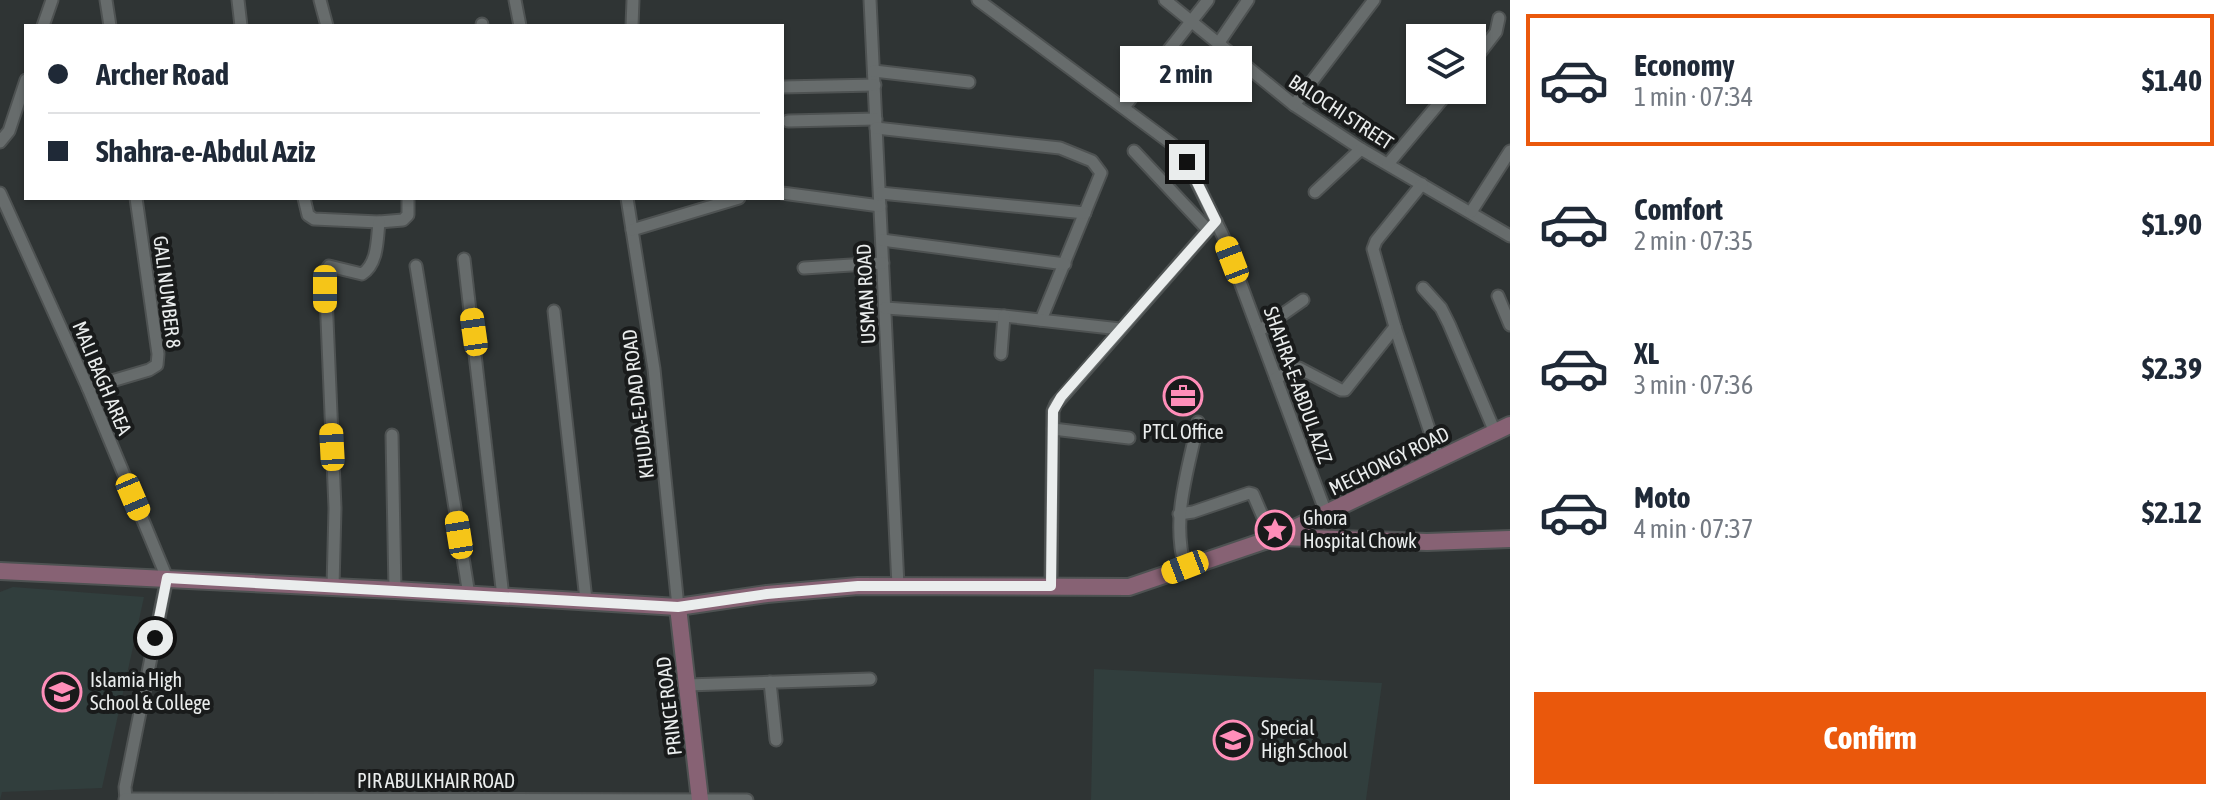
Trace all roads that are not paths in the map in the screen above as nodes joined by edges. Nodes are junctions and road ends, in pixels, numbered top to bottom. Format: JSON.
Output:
{"nodes":[{"id":1,"x":52,"y":0,"type":"edge"},
{"id":2,"x":106,"y":0,"type":"edge"},
{"id":3,"x":238,"y":0,"type":"edge"},
{"id":4,"x":320,"y":0,"type":"edge"},
{"id":5,"x":515,"y":0,"type":"edge"},
{"id":6,"x":633,"y":0,"type":"edge"},
{"id":7,"x":870,"y":0,"type":"edge"},
{"id":8,"x":978,"y":0,"type":"edge"},
{"id":9,"x":1165,"y":0,"type":"edge"},
{"id":10,"x":1208,"y":0,"type":"edge"},
{"id":11,"x":1248,"y":0,"type":"edge"},
{"id":12,"x":1374,"y":0,"type":"edge"},
{"id":13,"x":1499,"y":18,"type":"dead end"},
{"id":14,"x":1192,"y":23,"type":"junction"},
{"id":15,"x":44,"y":24,"type":"edge"},
{"id":16,"x":110,"y":24,"type":"edge"},
{"id":17,"x":241,"y":24,"type":"edge"},
{"id":18,"x":326,"y":24,"type":"edge"},
{"id":19,"x":520,"y":24,"type":"edge"},
{"id":20,"x":632,"y":24,"type":"edge"},
{"id":21,"x":1218,"y":44,"type":"junction"},
{"id":22,"x":1486,"y":45,"type":"edge"},
{"id":23,"x":874,"y":71,"type":"junction"},
{"id":24,"x":969,"y":82,"type":"dead end"},
{"id":25,"x":875,"y":85,"type":"junction"},
{"id":26,"x":24,"y":86,"type":"edge"},
{"id":27,"x":784,"y":87,"type":"edge"},
{"id":28,"x":1438,"y":104,"type":"edge"},
{"id":29,"x":1294,"y":105,"type":"junction"},
{"id":30,"x":1124,"y":107,"type":"junction"},
{"id":31,"x":788,"y":121,"type":"dead end"},
{"id":32,"x":876,"y":124,"type":"junction"},
{"id":33,"x":0,"y":142,"type":"edge"},
{"id":34,"x":1361,"y":149,"type":"junction"},
{"id":35,"x":1134,"y":151,"type":"dead end"},
{"id":36,"x":1510,"y":151,"type":"edge"},
{"id":37,"x":1388,"y":164,"type":"junction"},
{"id":38,"x":1422,"y":184,"type":"junction"},
{"id":39,"x":1315,"y":192,"type":"dead end"},
{"id":40,"x":0,"y":193,"type":"edge"},
{"id":41,"x":784,"y":193,"type":"edge"},
{"id":42,"x":136,"y":200,"type":"edge"},
{"id":43,"x":304,"y":200,"type":"edge"},
{"id":44,"x":408,"y":200,"type":"edge"},
{"id":45,"x":627,"y":200,"type":"edge"},
{"id":46,"x":732,"y":200,"type":"edge"},
{"id":47,"x":880,"y":200,"type":"junction"},
{"id":48,"x":1471,"y":212,"type":"junction"},
{"id":49,"x":1085,"y":213,"type":"junction"},
{"id":50,"x":379,"y":222,"type":"junction"},
{"id":51,"x":1212,"y":226,"type":"junction"},
{"id":52,"x":632,"y":230,"type":"junction"},
{"id":53,"x":1510,"y":236,"type":"edge"},
{"id":54,"x":882,"y":240,"type":"junction"},
{"id":55,"x":464,"y":259,"type":"dead end"},
{"id":56,"x":883,"y":263,"type":"junction"},
{"id":57,"x":1065,"y":264,"type":"junction"},
{"id":58,"x":416,"y":266,"type":"dead end"},
{"id":59,"x":804,"y":268,"type":"dead end"},
{"id":60,"x":1423,"y":288,"type":"dead end"},
{"id":61,"x":1498,"y":296,"type":"dead end"},
{"id":62,"x":1303,"y":300,"type":"dead end"},
{"id":63,"x":885,"y":308,"type":"junction"},
{"id":64,"x":554,"y":311,"type":"dead end"},
{"id":65,"x":1004,"y":316,"type":"junction"},
{"id":66,"x":1041,"y":320,"type":"junction"},
{"id":67,"x":1510,"y":325,"type":"edge"},
{"id":68,"x":1395,"y":327,"type":"junction"},
{"id":69,"x":1120,"y":329,"type":"junction"},
{"id":70,"x":1259,"y":331,"type":"junction"},
{"id":71,"x":1001,"y":354,"type":"dead end"},
{"id":72,"x":1276,"y":378,"type":"junction"},
{"id":73,"x":88,"y":388,"type":"junction"},
{"id":74,"x":1198,"y":422,"type":"dead end"},
{"id":75,"x":1502,"y":428,"type":"edge"},
{"id":76,"x":1053,"y":429,"type":"junction"},
{"id":77,"x":392,"y":435,"type":"dead end"},
{"id":78,"x":1129,"y":438,"type":"dead end"},
{"id":79,"x":1439,"y":459,"type":"junction"},
{"id":80,"x":1326,"y":513,"type":"junction"},
{"id":81,"x":1179,"y":514,"type":"junction"},
{"id":82,"x":1274,"y":537,"type":"junction"},
{"id":83,"x":1510,"y":539,"type":"edge"},
{"id":84,"x":1185,"y":567,"type":"junction"},
{"id":85,"x":0,"y":571,"type":"edge"},
{"id":86,"x":167,"y":578,"type":"junction"},
{"id":87,"x":898,"y":586,"type":"junction"},
{"id":88,"x":1051,"y":586,"type":"junction"},
{"id":89,"x":333,"y":587,"type":"junction"},
{"id":90,"x":395,"y":590,"type":"junction"},
{"id":91,"x":469,"y":595,"type":"junction"},
{"id":92,"x":503,"y":597,"type":"junction"},
{"id":93,"x":586,"y":600,"type":"junction"},
{"id":94,"x":678,"y":607,"type":"junction"},
{"id":95,"x":870,"y":679,"type":"dead end"},
{"id":96,"x":770,"y":682,"type":"junction"},
{"id":97,"x":687,"y":685,"type":"junction"},
{"id":98,"x":776,"y":740,"type":"dead end"},
{"id":99,"x":126,"y":800,"type":"edge"},
{"id":100,"x":359,"y":800,"type":"edge"},
{"id":101,"x":700,"y":800,"type":"edge"},
{"id":102,"x":747,"y":800,"type":"edge"}],
"edges":[{"from":1,"to":15,"type":"street"},
{"from":2,"to":16,"type":"street"},
{"from":3,"to":17,"type":"street"},
{"from":4,"to":18,"type":"street"},
{"from":5,"to":19,"type":"street"},
{"from":6,"to":20,"type":"street"},
{"from":7,"to":23,"type":"street","name":"USMAN ROAD"},
{"from":8,"to":30,"type":"street","name":"SHAHRA-E-ABDUL AZIZ"},
{"from":9,"to":14,"type":"street","name":"BALOCHI STREET"},
{"from":10,"to":14,"type":"street"},
{"from":11,"to":21,"type":"street"},
{"from":12,"to":29,"type":"street"},
{"from":13,"to":22,"type":"street"},
{"from":14,"to":21,"type":"street","name":"BALOCHI STREET"},
{"from":14,"to":30,"type":"street"},
{"from":21,"to":29,"type":"street","name":"BALOCHI STREET"},
{"from":23,"to":24,"type":"street"},
{"from":23,"to":25,"type":"street","name":"USMAN ROAD"},
{"from":25,"to":27,"type":"street"},
{"from":25,"to":32,"type":"street","name":"USMAN ROAD"},
{"from":26,"to":33,"type":"street"},
{"from":28,"to":37,"type":"street"},
{"from":29,"to":34,"type":"street","name":"BALOCHI STREET"},
{"from":30,"to":51,"type":"street","name":"SHAHRA-E-ABDUL AZIZ"},
{"from":31,"to":32,"type":"street"},
{"from":32,"to":47,"type":"street","name":"USMAN ROAD"},
{"from":32,"to":49,"type":"street"},
{"from":34,"to":37,"type":"street","name":"BALOCHI STREET"},
{"from":34,"to":39,"type":"street"},
{"from":35,"to":51,"type":"street"},
{"from":36,"to":48,"type":"street"},
{"from":37,"to":38,"type":"street","name":"BALOCHI STREET"},
{"from":38,"to":48,"type":"street","name":"BALOCHI STREET"},
{"from":38,"to":68,"type":"street"},
{"from":40,"to":73,"type":"street","name":"MALI BAGH AREA"},
{"from":41,"to":47,"type":"street"},
{"from":42,"to":73,"type":"street","name":"GALI NUMBER 8"},
{"from":43,"to":50,"type":"street"},
{"from":44,"to":50,"type":"street"},
{"from":45,"to":52,"type":"street","name":"KHUDA-E-DAD ROAD"},
{"from":46,"to":52,"type":"street"},
{"from":47,"to":49,"type":"street"},
{"from":47,"to":54,"type":"street","name":"USMAN ROAD"},
{"from":48,"to":53,"type":"street","name":"BALOCHI STREET"},
{"from":49,"to":57,"type":"street"},
{"from":50,"to":89,"type":"street"},
{"from":51,"to":69,"type":"street"},
{"from":51,"to":70,"type":"street","name":"SHAHRA-E-ABDUL AZIZ"},
{"from":52,"to":94,"type":"street","name":"KHUDA-E-DAD ROAD"},
{"from":54,"to":56,"type":"street","name":"USMAN ROAD"},
{"from":54,"to":57,"type":"street"},
{"from":55,"to":92,"type":"street"},
{"from":56,"to":59,"type":"street"},
{"from":56,"to":63,"type":"street","name":"USMAN ROAD"},
{"from":57,"to":66,"type":"street"},
{"from":58,"to":91,"type":"street"},
{"from":60,"to":75,"type":"street"},
{"from":61,"to":67,"type":"street"},
{"from":62,"to":70,"type":"street"},
{"from":63,"to":65,"type":"street"},
{"from":63,"to":87,"type":"street","name":"USMAN ROAD"},
{"from":64,"to":93,"type":"street"},
{"from":65,"to":66,"type":"street"},
{"from":65,"to":71,"type":"street"},
{"from":66,"to":69,"type":"street"},
{"from":68,"to":72,"type":"street"},
{"from":68,"to":79,"type":"street"},
{"from":69,"to":76,"type":"street"},
{"from":70,"to":72,"type":"street","name":"SHAHRA-E-ABDUL AZIZ"},
{"from":72,"to":80,"type":"street","name":"SHAHRA-E-ABDUL AZIZ"},
{"from":73,"to":86,"type":"street","name":"MALI BAGH AREA"},
{"from":74,"to":81,"type":"street"},
{"from":75,"to":79,"type":"street","name":"MECHONGY ROAD"},
{"from":76,"to":78,"type":"street"},
{"from":76,"to":88,"type":"street"},
{"from":77,"to":90,"type":"street"},
{"from":79,"to":80,"type":"street","name":"MECHONGY ROAD"},
{"from":80,"to":82,"type":"street","name":"MECHONGY ROAD"},
{"from":81,"to":82,"type":"street"},
{"from":81,"to":84,"type":"street"},
{"from":82,"to":83,"type":"street"},
{"from":82,"to":84,"type":"street","name":"MECHONGY ROAD"},
{"from":84,"to":88,"type":"street","name":"MECHONGY ROAD"},
{"from":85,"to":86,"type":"street","name":"MECHONGY ROAD"},
{"from":86,"to":89,"type":"street","name":"MECHONGY ROAD"},
{"from":86,"to":99,"type":"street"},
{"from":87,"to":88,"type":"street","name":"MECHONGY ROAD"},
{"from":87,"to":94,"type":"street","name":"MECHONGY ROAD"},
{"from":89,"to":90,"type":"street","name":"MECHONGY ROAD"},
{"from":90,"to":91,"type":"street","name":"MECHONGY ROAD"},
{"from":91,"to":92,"type":"street","name":"MECHONGY ROAD"},
{"from":92,"to":93,"type":"street","name":"MECHONGY ROAD"},
{"from":93,"to":94,"type":"street","name":"MECHONGY ROAD"},
{"from":94,"to":97,"type":"street","name":"PRINCE ROAD"},
{"from":95,"to":96,"type":"street"},
{"from":96,"to":97,"type":"street"},
{"from":96,"to":98,"type":"street"},
{"from":97,"to":101,"type":"street","name":"PRINCE ROAD"},
{"from":99,"to":100,"type":"street","name":"PIR ABULKHAIR ROAD"},
{"from":100,"to":101,"type":"street","name":"PIR ABULKHAIR ROAD"},
{"from":101,"to":102,"type":"street","name":"PIR ABULKHAIR ROAD"}]}
